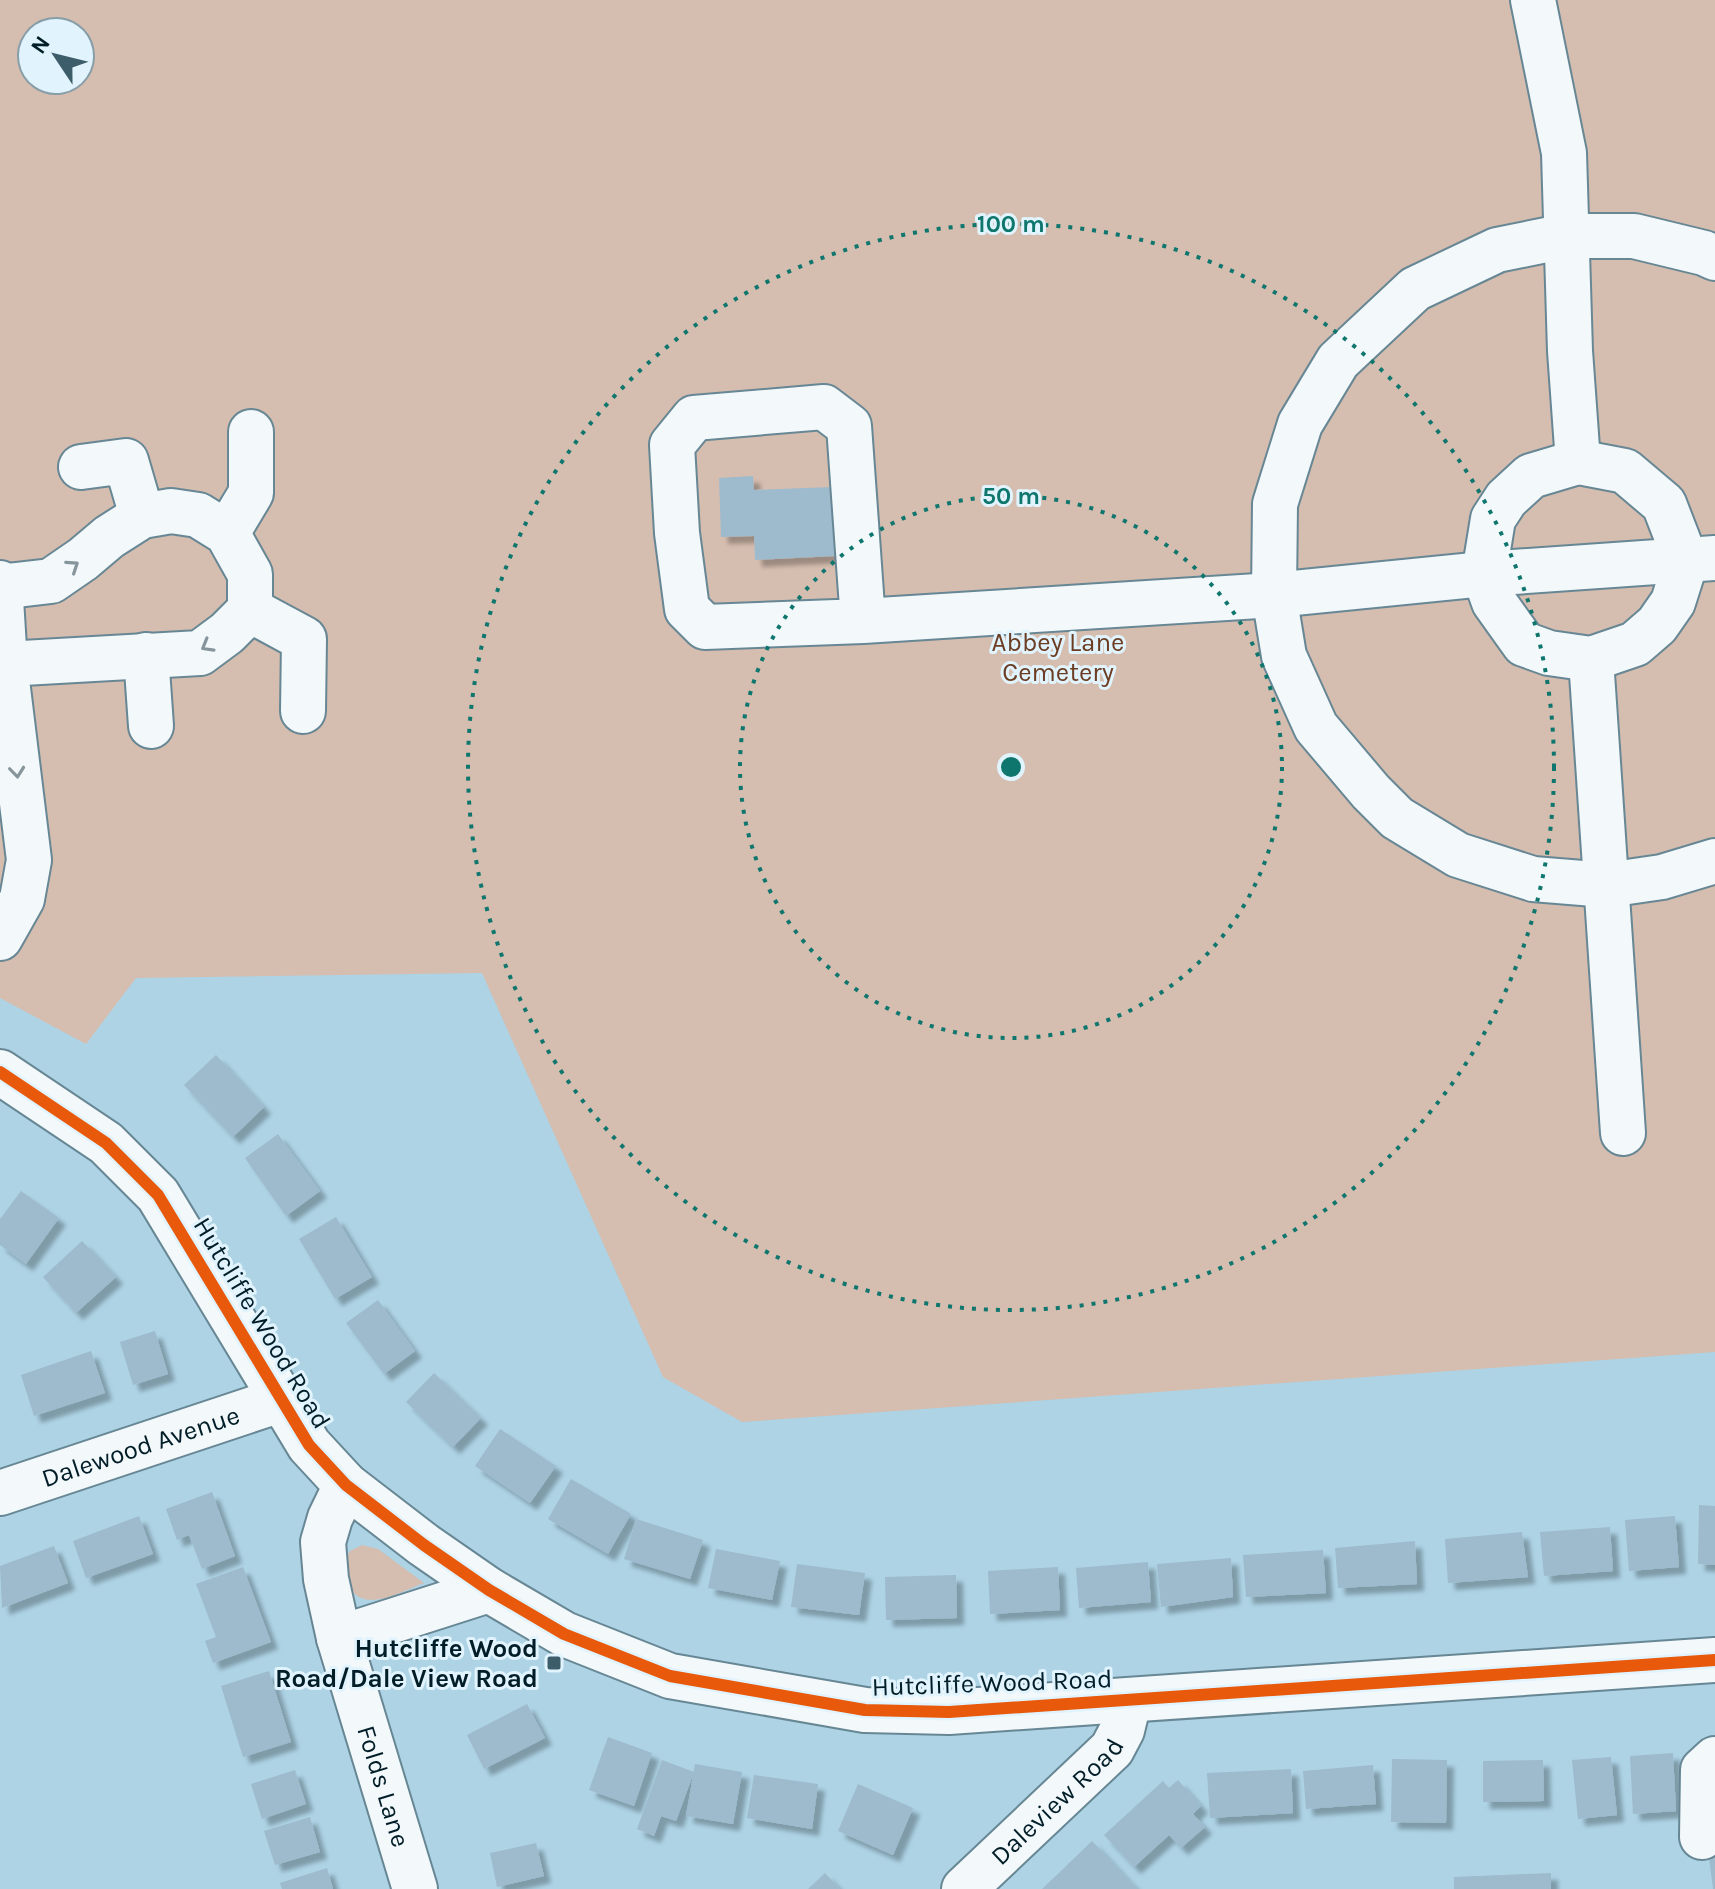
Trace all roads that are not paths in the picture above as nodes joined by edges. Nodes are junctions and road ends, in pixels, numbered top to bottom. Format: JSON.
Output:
{"nodes":[{"id":1,"x":1533,"y":0,"type":"edge"},
{"id":2,"x":1566,"y":236,"type":"junction"},
{"id":3,"x":1715,"y":258,"type":"edge"},
{"id":4,"x":251,"y":432,"type":"dead end"},
{"id":5,"x":1578,"y":462,"type":"junction"},
{"id":6,"x":81,"y":467,"type":"dead end"},
{"id":7,"x":142,"y":516,"type":"junction"},
{"id":8,"x":227,"y":533,"type":"junction"},
{"id":9,"x":1700,"y":560,"type":"edge"},
{"id":10,"x":1484,"y":574,"type":"junction"},
{"id":11,"x":0,"y":586,"type":"edge"},
{"id":12,"x":1274,"y":595,"type":"junction"},
{"id":13,"x":250,"y":610,"type":"junction"},
{"id":14,"x":863,"y":621,"type":"junction"},
{"id":15,"x":146,"y":655,"type":"junction"},
{"id":16,"x":1591,"y":659,"type":"junction"},
{"id":17,"x":5,"y":664,"type":"junction"},
{"id":18,"x":303,"y":711,"type":"dead end"},
{"id":19,"x":151,"y":726,"type":"dead end"},
{"id":20,"x":1715,"y":861,"type":"edge"},
{"id":21,"x":1607,"y":885,"type":"junction"},
{"id":22,"x":0,"y":938,"type":"edge"},
{"id":23,"x":0,"y":1072,"type":"edge"},
{"id":24,"x":1623,"y":1133,"type":"dead end"},
{"id":25,"x":280,"y":1400,"type":"junction"},
{"id":26,"x":346,"y":1485,"type":"junction"},
{"id":27,"x":0,"y":1493,"type":"edge"},
{"id":28,"x":489,"y":1590,"type":"junction"},
{"id":29,"x":339,"y":1638,"type":"junction"},
{"id":30,"x":1715,"y":1660,"type":"edge"},
{"id":31,"x":1129,"y":1701,"type":"junction"},
{"id":32,"x":1715,"y":1759,"type":"edge"},
{"id":33,"x":1702,"y":1837,"type":"dead end"},
{"id":34,"x":415,"y":1889,"type":"edge"},
{"id":35,"x":964,"y":1889,"type":"edge"}],
"edges":[{"from":1,"to":2,"type":"street"},
{"from":2,"to":3,"type":"street"},
{"from":2,"to":5,"type":"street"},
{"from":2,"to":12,"type":"street"},
{"from":4,"to":8,"type":"street"},
{"from":5,"to":9,"type":"street"},
{"from":5,"to":10,"type":"street"},
{"from":6,"to":7,"type":"street"},
{"from":7,"to":8,"type":"street"},
{"from":11,"to":7,"type":"street","one_way":true},
{"from":8,"to":13,"type":"street"},
{"from":9,"to":10,"type":"street"},
{"from":9,"to":16,"type":"street"},
{"from":10,"to":12,"type":"street"},
{"from":10,"to":16,"type":"street"},
{"from":11,"to":17,"type":"street"},
{"from":12,"to":14,"type":"street"},
{"from":12,"to":21,"type":"street"},
{"from":13,"to":15,"type":"street","one_way":true},
{"from":13,"to":18,"type":"street"},
{"from":14,"to":14,"type":"street"},
{"from":15,"to":17,"type":"street"},
{"from":15,"to":19,"type":"street"},
{"from":16,"to":21,"type":"street"},
{"from":17,"to":22,"type":"street","one_way":true},
{"from":20,"to":21,"type":"street"},
{"from":21,"to":24,"type":"street"},
{"from":23,"to":25,"type":"street","name":"Hutcliffe Wood Road"},
{"from":25,"to":26,"type":"street","name":"Hutcliffe Wood Road"},
{"from":25,"to":27,"type":"street","name":"Dalewood Avenue"},
{"from":26,"to":28,"type":"street","name":"Hutcliffe Wood Road"},
{"from":26,"to":29,"type":"street","name":"Folds Lane"},
{"from":28,"to":29,"type":"street"},
{"from":28,"to":31,"type":"street","name":"Hutcliffe Wood Road"},
{"from":29,"to":34,"type":"street","name":"Folds Lane"},
{"from":30,"to":31,"type":"street","name":"Hutcliffe Wood Road"},
{"from":31,"to":35,"type":"street","name":"Daleview Road"},
{"from":32,"to":33,"type":"street"}]}
